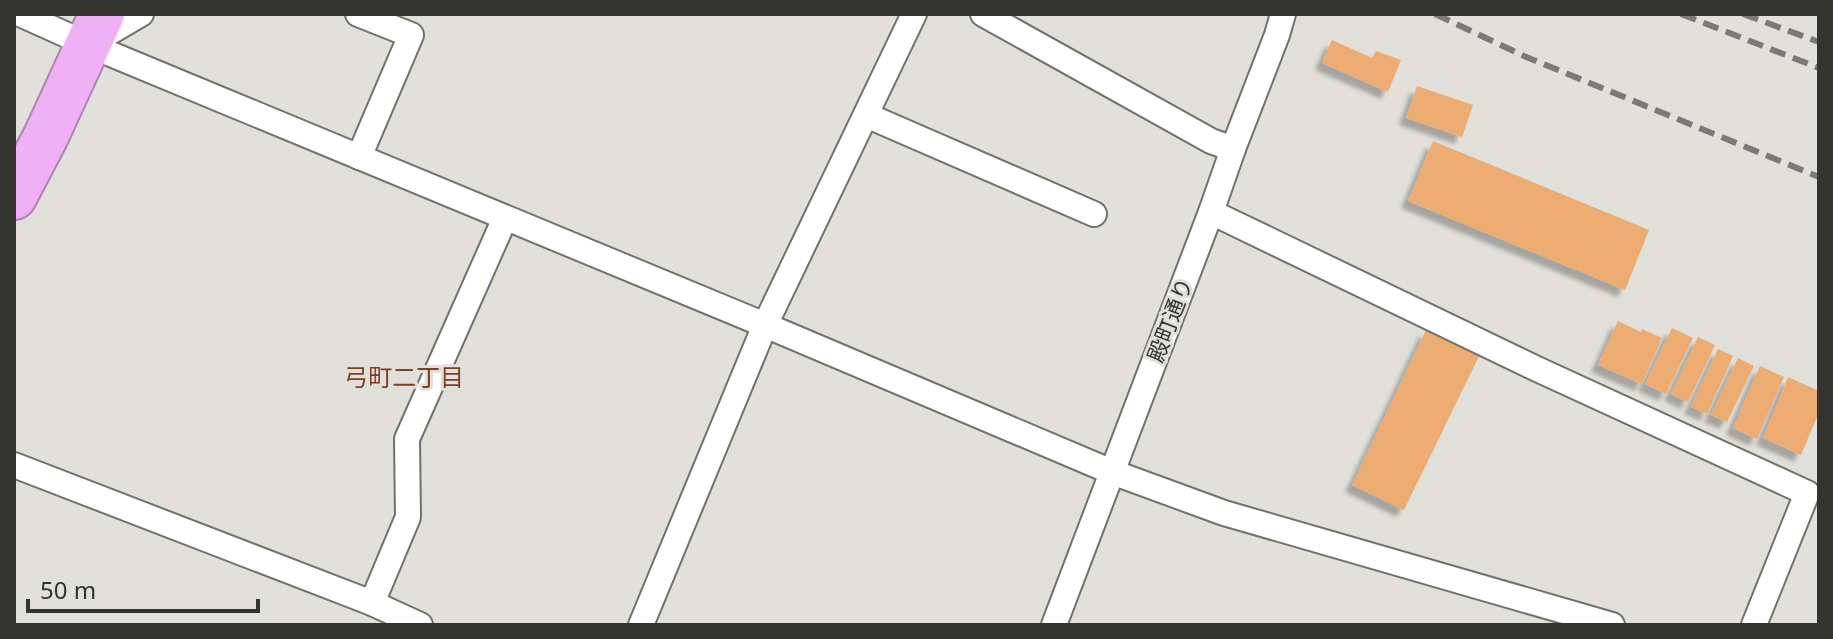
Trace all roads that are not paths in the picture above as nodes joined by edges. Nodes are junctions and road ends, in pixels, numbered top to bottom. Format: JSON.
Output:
{"nodes":[{"id":1,"x":20,"y":14,"type":"edge"},
{"id":2,"x":141,"y":14,"type":"edge"},
{"id":3,"x":358,"y":14,"type":"edge"},
{"id":4,"x":914,"y":14,"type":"edge"},
{"id":5,"x":983,"y":14,"type":"edge"},
{"id":6,"x":1283,"y":14,"type":"edge"},
{"id":7,"x":92,"y":24,"type":"edge"},
{"id":8,"x":866,"y":115,"type":"junction"},
{"id":9,"x":1233,"y":149,"type":"junction"},
{"id":10,"x":359,"y":157,"type":"junction"},
{"id":11,"x":14,"y":197,"type":"edge"},
{"id":12,"x":1211,"y":212,"type":"junction"},
{"id":13,"x":1094,"y":214,"type":"dead end"},
{"id":14,"x":505,"y":218,"type":"junction"},
{"id":15,"x":765,"y":325,"type":"junction"},
{"id":16,"x":14,"y":465,"type":"edge"},
{"id":17,"x":1112,"y":472,"type":"junction"},
{"id":18,"x":372,"y":603,"type":"junction"},
{"id":19,"x":1603,"y":624,"type":"edge"},
{"id":20,"x":420,"y":625,"type":"edge"},
{"id":21,"x":641,"y":625,"type":"edge"},
{"id":22,"x":1054,"y":625,"type":"edge"},
{"id":23,"x":1754,"y":625,"type":"edge"}],
"edges":[{"from":1,"to":7,"type":"street"},
{"from":2,"to":7,"type":"street"},
{"from":3,"to":10,"type":"street"},
{"from":4,"to":8,"type":"street"},
{"from":5,"to":9,"type":"street"},
{"from":6,"to":9,"type":"street","name":"殿町通り"},
{"from":7,"to":10,"type":"street"},
{"from":7,"to":11,"type":"highway"},
{"from":8,"to":13,"type":"street"},
{"from":8,"to":15,"type":"street"},
{"from":9,"to":12,"type":"street","name":"殿町通り"},
{"from":10,"to":14,"type":"street"},
{"from":12,"to":17,"type":"street","name":"殿町通り"},
{"from":12,"to":23,"type":"street"},
{"from":14,"to":15,"type":"street"},
{"from":14,"to":18,"type":"street"},
{"from":15,"to":17,"type":"street"},
{"from":15,"to":21,"type":"street"},
{"from":16,"to":18,"type":"street"},
{"from":17,"to":19,"type":"street"},
{"from":17,"to":22,"type":"street","name":"殿町通り"},
{"from":18,"to":20,"type":"street"}]}
